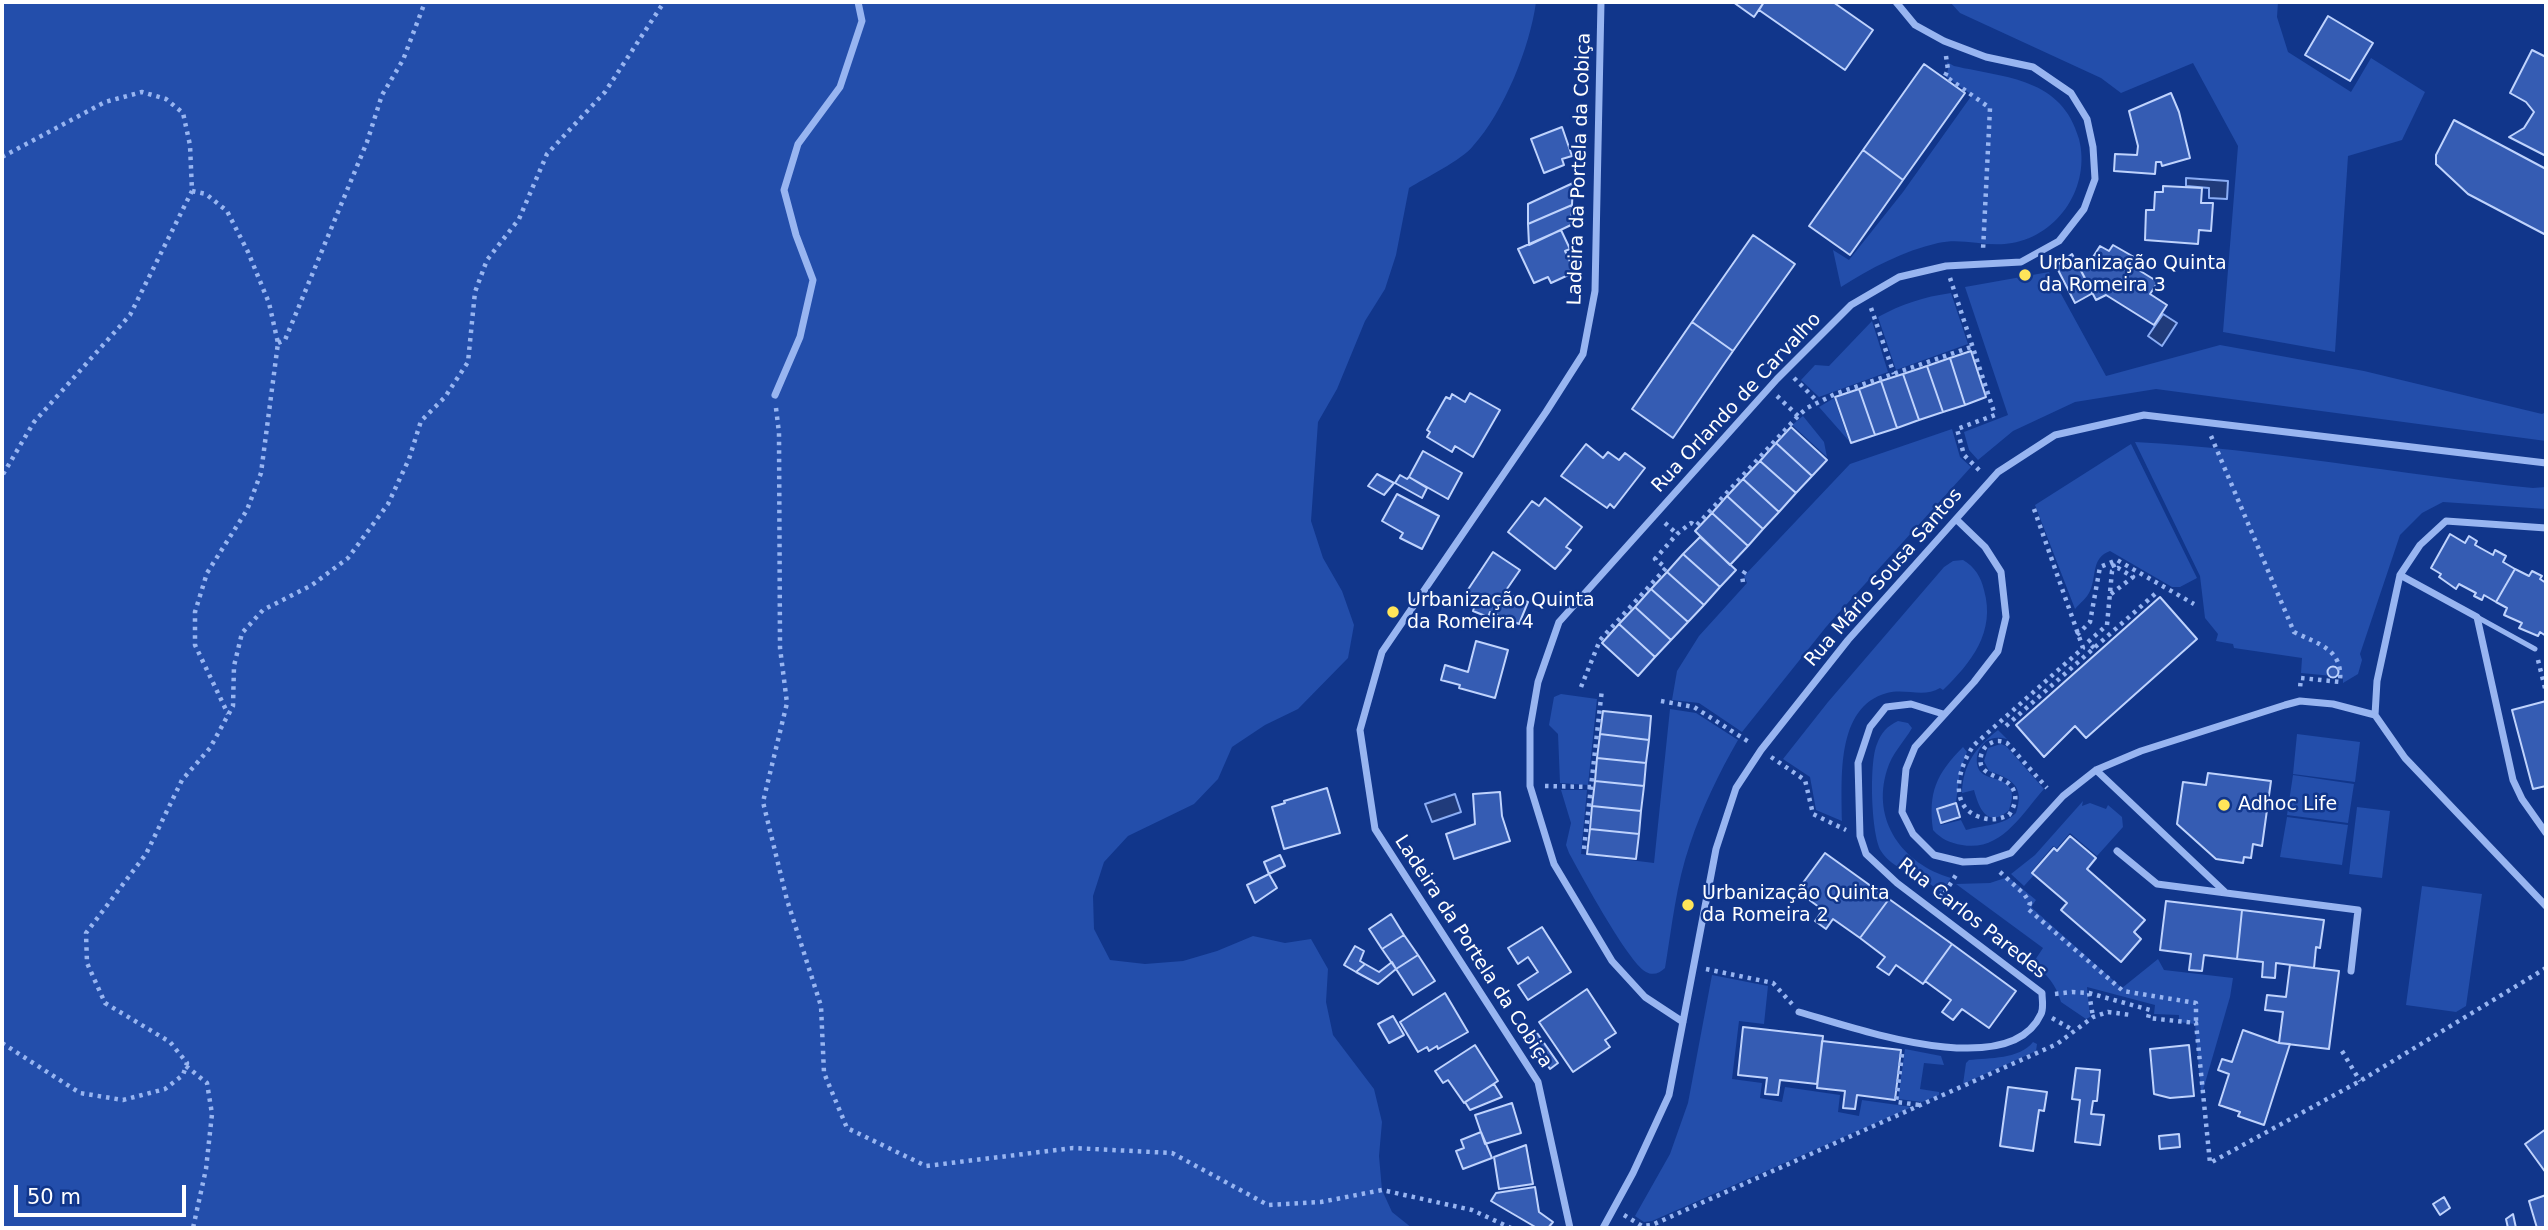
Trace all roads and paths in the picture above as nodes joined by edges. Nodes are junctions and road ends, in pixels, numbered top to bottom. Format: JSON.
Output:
{"nodes":[{"id":1,"x":425,"y":2,"type":"edge"},
{"id":2,"x":664,"y":2,"type":"edge"},
{"id":3,"x":858,"y":2,"type":"edge"},
{"id":4,"x":1601,"y":2,"type":"edge"},
{"id":5,"x":1896,"y":2,"type":"edge"},
{"id":6,"x":1947,"y":62,"type":"dead end"},
{"id":7,"x":2,"y":157,"type":"edge"},
{"id":8,"x":191,"y":191,"type":"junction"},
{"id":9,"x":1983,"y":246,"type":"dead end"},
{"id":10,"x":1955,"y":292,"type":"dead end"},
{"id":11,"x":1875,"y":319,"type":"dead end"},
{"id":12,"x":278,"y":343,"type":"junction"},
{"id":13,"x":1974,"y":346,"type":"junction"},
{"id":14,"x":1894,"y":374,"type":"junction"},
{"id":15,"x":1798,"y":382,"type":"dead end"},
{"id":16,"x":775,"y":396,"type":"joint"},
{"id":17,"x":1782,"y":401,"type":"dead end"},
{"id":18,"x":1818,"y":402,"type":"junction"},
{"id":19,"x":1798,"y":416,"type":"junction"},
{"id":20,"x":2205,"y":423,"type":"junction"},
{"id":21,"x":2546,"y":463,"type":"edge"},
{"id":22,"x":1974,"y":465,"type":"dead end"},
{"id":23,"x":2,"y":476,"type":"edge"},
{"id":24,"x":2034,"y":509,"type":"dead end"},
{"id":25,"x":1957,"y":520,"type":"junction"},
{"id":26,"x":2546,"y":528,"type":"edge"},
{"id":27,"x":2112,"y":562,"type":"junction"},
{"id":28,"x":1748,"y":567,"type":"dead end"},
{"id":29,"x":2115,"y":569,"type":"junction"},
{"id":30,"x":2400,"y":575,"type":"junction"},
{"id":31,"x":1743,"y":582,"type":"dead end"},
{"id":32,"x":2110,"y":594,"type":"junction"},
{"id":33,"x":2155,"y":594,"type":"dead end"},
{"id":34,"x":2194,"y":604,"type":"dead end"},
{"id":35,"x":2477,"y":617,"type":"junction"},
{"id":36,"x":2077,"y":635,"type":"junction"},
{"id":37,"x":2094,"y":648,"type":"junction"},
{"id":38,"x":2535,"y":649,"type":"joint"},
{"id":39,"x":2325,"y":681,"type":"dead end"},
{"id":40,"x":1581,"y":687,"type":"dead end"},
{"id":41,"x":1602,"y":689,"type":"dead end"},
{"id":42,"x":2546,"y":692,"type":"edge"},
{"id":43,"x":1661,"y":701,"type":"dead end"},
{"id":44,"x":1943,"y":714,"type":"junction"},
{"id":45,"x":228,"y":715,"type":"junction"},
{"id":46,"x":2375,"y":715,"type":"junction"},
{"id":47,"x":2006,"y":726,"type":"dead end"},
{"id":48,"x":1742,"y":737,"type":"dead end"},
{"id":49,"x":1780,"y":763,"type":"dead end"},
{"id":50,"x":2096,"y":770,"type":"junction"},
{"id":51,"x":1561,"y":786,"type":"dead end"},
{"id":52,"x":1591,"y":787,"type":"junction"},
{"id":53,"x":2047,"y":788,"type":"dead end"},
{"id":54,"x":1838,"y":826,"type":"dead end"},
{"id":55,"x":2546,"y":833,"type":"edge"},
{"id":56,"x":1584,"y":849,"type":"dead end"},
{"id":57,"x":2118,"y":851,"type":"dead end"},
{"id":58,"x":1987,"y":861,"type":"junction"},
{"id":59,"x":1953,"y":881,"type":"dead end"},
{"id":60,"x":1933,"y":891,"type":"dead end"},
{"id":61,"x":2226,"y":893,"type":"junction"},
{"id":62,"x":2546,"y":906,"type":"edge"},
{"id":63,"x":2546,"y":968,"type":"edge"},
{"id":64,"x":1714,"y":971,"type":"dead end"},
{"id":65,"x":2351,"y":971,"type":"dead end"},
{"id":66,"x":2089,"y":993,"type":"junction"},
{"id":67,"x":2059,"y":995,"type":"dead end"},
{"id":68,"x":1800,"y":1012,"type":"joint"},
{"id":69,"x":2042,"y":1012,"type":"junction"},
{"id":70,"x":2130,"y":1015,"type":"dead end"},
{"id":71,"x":2093,"y":1017,"type":"junction"},
{"id":72,"x":1683,"y":1022,"type":"junction"},
{"id":73,"x":2196,"y":1023,"type":"junction"},
{"id":74,"x":2073,"y":1030,"type":"junction"},
{"id":75,"x":1904,"y":1041,"type":"junction"},
{"id":76,"x":2,"y":1043,"type":"edge"},
{"id":77,"x":2342,"y":1051,"type":"dead end"},
{"id":78,"x":186,"y":1066,"type":"junction"},
{"id":79,"x":2360,"y":1081,"type":"junction"},
{"id":80,"x":1921,"y":1105,"type":"junction"},
{"id":81,"x":1632,"y":1220,"type":"dead end"},
{"id":82,"x":193,"y":1228,"type":"edge"},
{"id":83,"x":1511,"y":1228,"type":"edge"},
{"id":84,"x":1570,"y":1228,"type":"edge"},
{"id":85,"x":1604,"y":1228,"type":"edge"}],
"edges":[{"from":1,"to":12,"type":"path"},
{"from":2,"to":45,"type":"path"},
{"from":3,"to":16,"type":"street"},
{"from":4,"to":84,"type":"street","name":"Ladeira da Portela da Cobiça"},
{"from":5,"to":72,"type":"street","name":"Rua Orlando de Carvalho"},
{"from":6,"to":9,"type":"path"},
{"from":7,"to":8,"type":"path"},
{"from":8,"to":12,"type":"path"},
{"from":8,"to":23,"type":"path"},
{"from":10,"to":13,"type":"path"},
{"from":11,"to":14,"type":"path"},
{"from":12,"to":45,"type":"path"},
{"from":13,"to":14,"type":"path"},
{"from":13,"to":22,"type":"path"},
{"from":14,"to":18,"type":"path"},
{"from":15,"to":18,"type":"path"},
{"from":16,"to":83,"type":"path"},
{"from":17,"to":19,"type":"path"},
{"from":18,"to":19,"type":"path"},
{"from":19,"to":40,"type":"path"},
{"from":20,"to":21,"type":"street","name":"Rua Mário Sousa Santos"},
{"from":20,"to":25,"type":"street","name":"Rua Mário Sousa Santos"},
{"from":20,"to":39,"type":"path"},
{"from":24,"to":36,"type":"path"},
{"from":25,"to":44,"type":"street"},
{"from":25,"to":72,"type":"street","name":"Rua Mário Sousa Santos"},
{"from":26,"to":30,"type":"street"},
{"from":27,"to":29,"type":"path"},
{"from":27,"to":34,"type":"path"},
{"from":27,"to":36,"type":"path"},
{"from":28,"to":31,"type":"path"},
{"from":29,"to":32,"type":"path"},
{"from":29,"to":32,"type":"path"},
{"from":30,"to":35,"type":"street"},
{"from":30,"to":46,"type":"street"},
{"from":32,"to":37,"type":"path"},
{"from":33,"to":37,"type":"path"},
{"from":35,"to":38,"type":"lane"},
{"from":35,"to":55,"type":"street"},
{"from":36,"to":53,"type":"path"},
{"from":37,"to":47,"type":"path"},
{"from":38,"to":42,"type":"path"},
{"from":41,"to":52,"type":"path"},
{"from":43,"to":48,"type":"path"},
{"from":44,"to":58,"type":"street"},
{"from":44,"to":69,"type":"street","name":"Rua Carlos Paredes"},
{"from":45,"to":78,"type":"path"},
{"from":46,"to":50,"type":"street"},
{"from":46,"to":62,"type":"street"},
{"from":49,"to":54,"type":"path"},
{"from":50,"to":58,"type":"street"},
{"from":50,"to":61,"type":"street"},
{"from":51,"to":52,"type":"path"},
{"from":52,"to":56,"type":"path"},
{"from":57,"to":61,"type":"street"},
{"from":58,"to":73,"type":"path"},
{"from":59,"to":60,"type":"path"},
{"from":61,"to":65,"type":"street"},
{"from":63,"to":79,"type":"path"},
{"from":64,"to":68,"type":"path"},
{"from":66,"to":67,"type":"path"},
{"from":66,"to":71,"type":"path"},
{"from":66,"to":73,"type":"path"},
{"from":68,"to":75,"type":"street","name":"Rua Carlos Paredes"},
{"from":69,"to":74,"type":"path"},
{"from":69,"to":75,"type":"street","name":"Rua Carlos Paredes"},
{"from":70,"to":71,"type":"path"},
{"from":71,"to":74,"type":"path"},
{"from":72,"to":85,"type":"street","name":"Rua Mário Sousa Santos"},
{"from":73,"to":79,"type":"path"},
{"from":74,"to":80,"type":"path"},
{"from":75,"to":80,"type":"path"},
{"from":76,"to":78,"type":"path"},
{"from":77,"to":79,"type":"path"},
{"from":78,"to":82,"type":"path"},
{"from":80,"to":81,"type":"path"}]}
